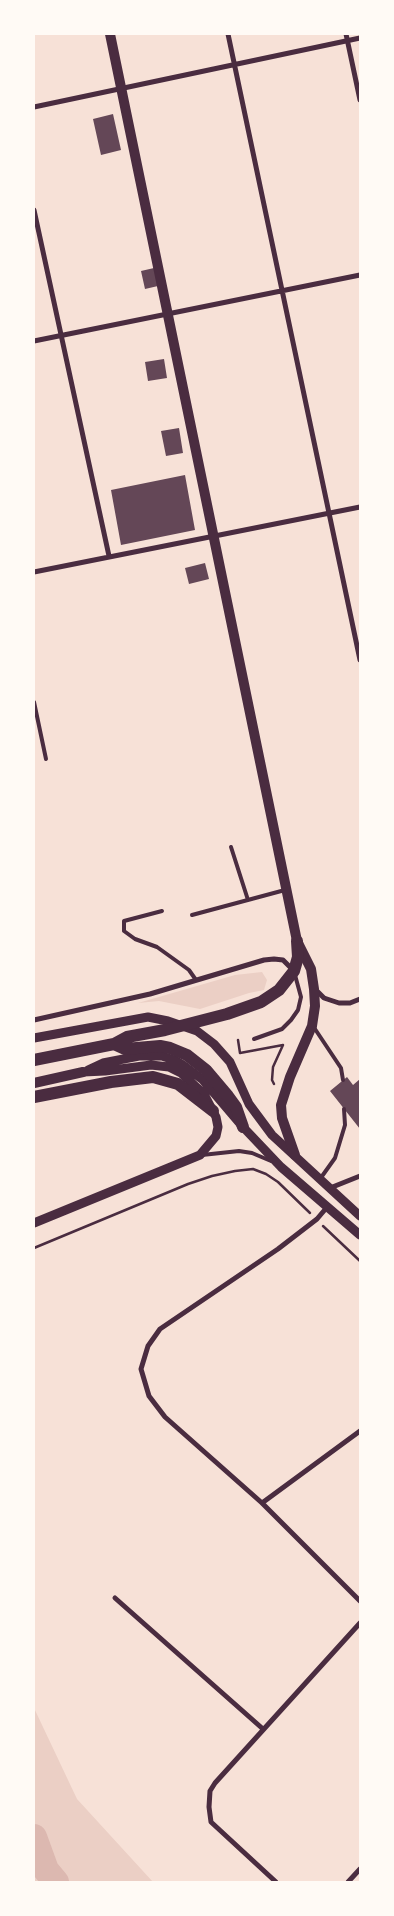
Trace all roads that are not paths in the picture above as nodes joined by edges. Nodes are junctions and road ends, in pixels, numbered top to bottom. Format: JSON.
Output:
{"nodes":[{"id":1,"x":110,"y":34,"type":"edge"},
{"id":2,"x":228,"y":34,"type":"edge"},
{"id":3,"x":346,"y":34,"type":"edge"},
{"id":4,"x":360,"y":38,"type":"edge"},
{"id":5,"x":348,"y":40,"type":"junction"},
{"id":6,"x":235,"y":64,"type":"junction"},
{"id":7,"x":121,"y":88,"type":"junction"},
{"id":8,"x":360,"y":100,"type":"edge"},
{"id":9,"x":34,"y":107,"type":"edge"},
{"id":10,"x":34,"y":210,"type":"edge"},
{"id":11,"x":360,"y":275,"type":"edge"},
{"id":12,"x":283,"y":292,"type":"junction"},
{"id":13,"x":168,"y":314,"type":"junction"},
{"id":14,"x":61,"y":336,"type":"junction"},
{"id":15,"x":34,"y":342,"type":"edge"},
{"id":16,"x":360,"y":507,"type":"edge"},
{"id":17,"x":329,"y":513,"type":"junction"},
{"id":18,"x":214,"y":536,"type":"junction"},
{"id":19,"x":108,"y":556,"type":"junction"},
{"id":20,"x":34,"y":572,"type":"edge"},
{"id":21,"x":360,"y":660,"type":"edge"},
{"id":22,"x":34,"y":702,"type":"edge"},
{"id":23,"x":46,"y":759,"type":"dead end"},
{"id":24,"x":231,"y":847,"type":"dead end"},
{"id":25,"x":287,"y":890,"type":"junction"},
{"id":26,"x":248,"y":900,"type":"junction"},
{"id":27,"x":162,"y":911,"type":"dead end"},
{"id":28,"x":192,"y":914,"type":"dead end"},
{"id":29,"x":297,"y":941,"type":"junction"},
{"id":30,"x":294,"y":971,"type":"junction"},
{"id":31,"x":196,"y":980,"type":"junction"},
{"id":32,"x":314,"y":989,"type":"junction"},
{"id":33,"x":360,"y":999,"type":"edge"},
{"id":34,"x":34,"y":1020,"type":"edge"},
{"id":35,"x":312,"y":1026,"type":"junction"},
{"id":36,"x":34,"y":1038,"type":"edge"},
{"id":37,"x":254,"y":1039,"type":"dead end"},
{"id":38,"x":114,"y":1044,"type":"junction"},
{"id":39,"x":34,"y":1060,"type":"edge"},
{"id":40,"x":83,"y":1072,"type":"junction"},
{"id":41,"x":343,"y":1080,"type":"dead end"},
{"id":42,"x":34,"y":1083,"type":"edge"},
{"id":43,"x":34,"y":1098,"type":"edge"},
{"id":44,"x":344,"y":1109,"type":"dead end"},
{"id":45,"x":213,"y":1110,"type":"junction"},
{"id":46,"x":243,"y":1127,"type":"junction"},
{"id":47,"x":200,"y":1155,"type":"junction"},
{"id":48,"x":295,"y":1155,"type":"junction"},
{"id":49,"x":281,"y":1167,"type":"junction"},
{"id":50,"x":360,"y":1176,"type":"edge"},
{"id":51,"x":320,"y":1179,"type":"junction"},
{"id":52,"x":330,"y":1188,"type":"junction"},
{"id":53,"x":328,"y":1206,"type":"junction"},
{"id":54,"x":360,"y":1216,"type":"edge"},
{"id":55,"x":34,"y":1223,"type":"edge"},
{"id":56,"x":360,"y":1235,"type":"edge"},
{"id":57,"x":360,"y":1432,"type":"edge"},
{"id":58,"x":262,"y":1503,"type":"junction"},
{"id":59,"x":115,"y":1598,"type":"dead end"},
{"id":60,"x":360,"y":1601,"type":"edge"},
{"id":61,"x":360,"y":1623,"type":"edge"},
{"id":62,"x":263,"y":1729,"type":"junction"},
{"id":63,"x":360,"y":1869,"type":"edge"},
{"id":64,"x":276,"y":1882,"type":"edge"},
{"id":65,"x":348,"y":1882,"type":"edge"}],
"edges":[{"from":1,"to":7,"type":"main road"},
{"from":2,"to":6,"type":"street"},
{"from":3,"to":5,"type":"street"},
{"from":4,"to":5,"type":"street"},
{"from":5,"to":6,"type":"street"},
{"from":5,"to":8,"type":"street"},
{"from":6,"to":7,"type":"street"},
{"from":6,"to":12,"type":"street"},
{"from":7,"to":9,"type":"street"},
{"from":7,"to":13,"type":"main road"},
{"from":10,"to":14,"type":"street"},
{"from":11,"to":12,"type":"street"},
{"from":12,"to":13,"type":"street"},
{"from":12,"to":17,"type":"street"},
{"from":13,"to":14,"type":"street"},
{"from":13,"to":18,"type":"main road"},
{"from":14,"to":15,"type":"street"},
{"from":14,"to":19,"type":"street"},
{"from":16,"to":17,"type":"street"},
{"from":17,"to":18,"type":"street"},
{"from":17,"to":21,"type":"street"},
{"from":18,"to":19,"type":"street"},
{"from":18,"to":25,"type":"main road"},
{"from":19,"to":20,"type":"street"},
{"from":22,"to":23,"type":"lane"},
{"from":24,"to":26,"type":"lane"},
{"from":25,"to":26,"type":"lane"},
{"from":25,"to":29,"type":"main road"},
{"from":26,"to":28,"type":"lane"},
{"from":27,"to":31,"type":"lane"},
{"from":29,"to":30,"type":"main road"},
{"from":29,"to":32,"type":"main road"},
{"from":30,"to":31,"type":"street"},
{"from":30,"to":37,"type":"lane"},
{"from":30,"to":38,"type":"main road"},
{"from":31,"to":34,"type":"street"},
{"from":32,"to":33,"type":"street"},
{"from":32,"to":35,"type":"main road"},
{"from":35,"to":41,"type":"lane"},
{"from":35,"to":48,"type":"main road"},
{"from":36,"to":48,"type":"street"},
{"from":38,"to":39,"type":"main road"},
{"from":38,"to":46,"type":"main road"},
{"from":40,"to":42,"type":"main road"},
{"from":40,"to":45,"type":"street"},
{"from":40,"to":46,"type":"street"},
{"from":43,"to":45,"type":"main road"},
{"from":44,"to":51,"type":"lane"},
{"from":45,"to":47,"type":"street"},
{"from":46,"to":49,"type":"street"},
{"from":47,"to":49,"type":"lane"},
{"from":47,"to":55,"type":"street"},
{"from":48,"to":51,"type":"street"},
{"from":49,"to":53,"type":"street"},
{"from":50,"to":52,"type":"street"},
{"from":51,"to":52,"type":"street"},
{"from":52,"to":54,"type":"street"},
{"from":53,"to":56,"type":"street"},
{"from":53,"to":58,"type":"street"},
{"from":57,"to":58,"type":"street"},
{"from":58,"to":60,"type":"street"},
{"from":59,"to":62,"type":"street"},
{"from":61,"to":62,"type":"street"},
{"from":62,"to":64,"type":"street"},
{"from":63,"to":65,"type":"street"}]}
